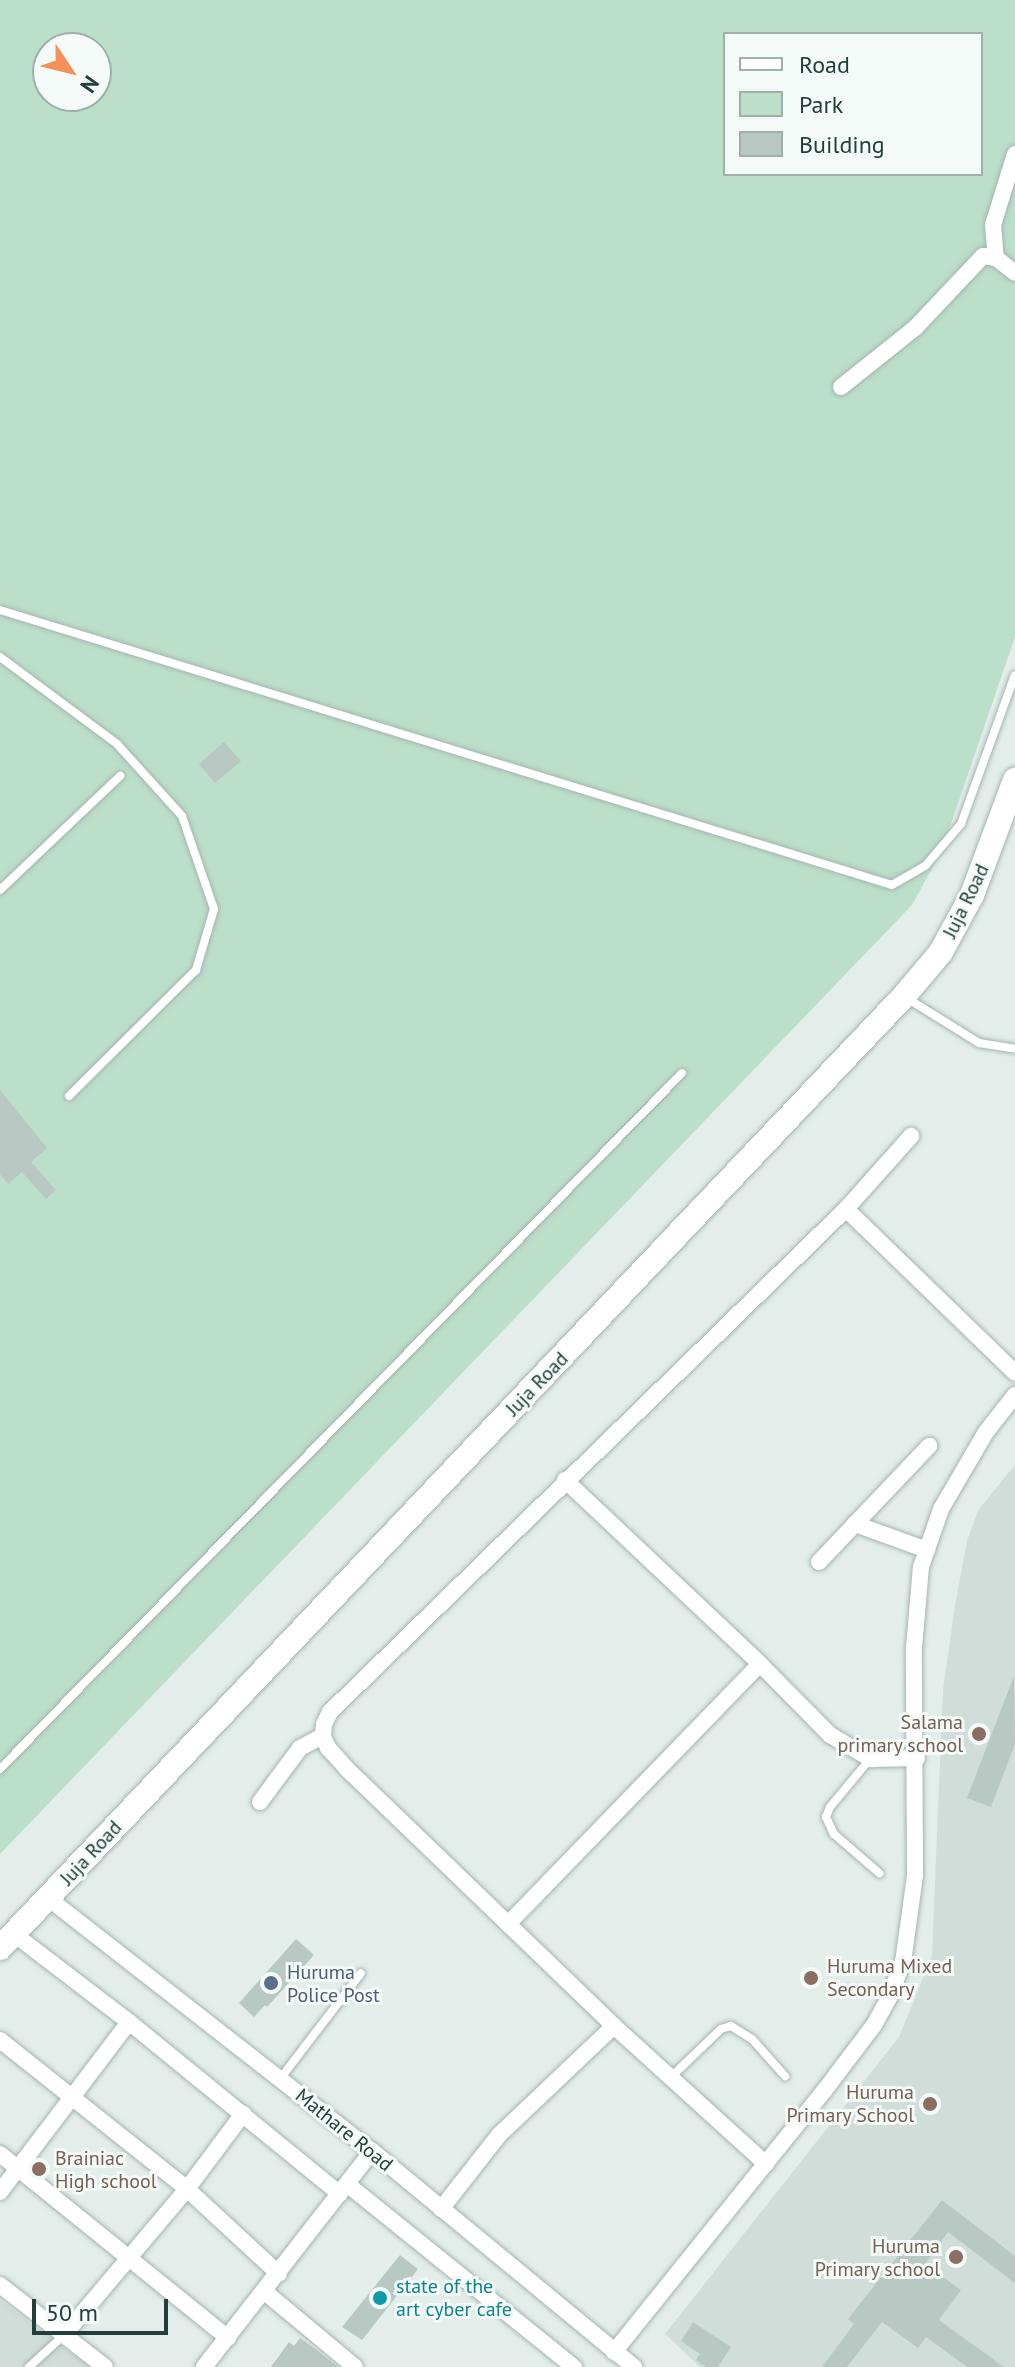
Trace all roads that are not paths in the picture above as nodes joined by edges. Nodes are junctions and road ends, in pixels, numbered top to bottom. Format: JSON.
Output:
{"nodes":[{"id":1,"x":1015,"y":154,"type":"edge"},
{"id":2,"x":996,"y":258,"type":"junction"},
{"id":3,"x":1015,"y":273,"type":"edge"},
{"id":4,"x":841,"y":387,"type":"dead end"},
{"id":5,"x":0,"y":610,"type":"edge"},
{"id":6,"x":0,"y":657,"type":"edge"},
{"id":7,"x":1015,"y":675,"type":"edge"},
{"id":8,"x":120,"y":776,"type":"dead end"},
{"id":9,"x":1015,"y":780,"type":"edge"},
{"id":10,"x":0,"y":890,"type":"edge"},
{"id":11,"x":904,"y":996,"type":"junction"},
{"id":12,"x":1015,"y":1049,"type":"edge"},
{"id":13,"x":682,"y":1073,"type":"dead end"},
{"id":14,"x":69,"y":1096,"type":"dead end"},
{"id":15,"x":911,"y":1136,"type":"dead end"},
{"id":16,"x":846,"y":1209,"type":"junction"},
{"id":17,"x":1015,"y":1373,"type":"edge"},
{"id":18,"x":1015,"y":1395,"type":"edge"},
{"id":19,"x":929,"y":1446,"type":"dead end"},
{"id":20,"x":565,"y":1480,"type":"junction"},
{"id":21,"x":855,"y":1524,"type":"junction"},
{"id":22,"x":927,"y":1550,"type":"junction"},
{"id":23,"x":819,"y":1562,"type":"dead end"},
{"id":24,"x":760,"y":1664,"type":"junction"},
{"id":25,"x":323,"y":1736,"type":"junction"},
{"id":26,"x":917,"y":1758,"type":"junction"},
{"id":27,"x":871,"y":1759,"type":"junction"},
{"id":28,"x":0,"y":1769,"type":"edge"},
{"id":29,"x":260,"y":1802,"type":"dead end"},
{"id":30,"x":879,"y":1873,"type":"dead end"},
{"id":31,"x":48,"y":1898,"type":"junction"},
{"id":32,"x":508,"y":1924,"type":"junction"},
{"id":33,"x":7,"y":1941,"type":"edge"},
{"id":34,"x":361,"y":1973,"type":"dead end"},
{"id":35,"x":129,"y":2022,"type":"junction"},
{"id":36,"x":614,"y":2026,"type":"junction"},
{"id":37,"x":0,"y":2040,"type":"edge"},
{"id":38,"x":785,"y":2076,"type":"dead end"},
{"id":39,"x":670,"y":2078,"type":"junction"},
{"id":40,"x":280,"y":2079,"type":"junction"},
{"id":41,"x":71,"y":2097,"type":"junction"},
{"id":42,"x":243,"y":2114,"type":"junction"},
{"id":43,"x":372,"y":2151,"type":"junction"},
{"id":44,"x":0,"y":2154,"type":"edge"},
{"id":45,"x":766,"y":2164,"type":"junction"},
{"id":46,"x":18,"y":2170,"type":"junction"},
{"id":47,"x":187,"y":2189,"type":"junction"},
{"id":48,"x":344,"y":2189,"type":"junction"},
{"id":49,"x":0,"y":2192,"type":"edge"},
{"id":50,"x":441,"y":2209,"type":"junction"},
{"id":51,"x":127,"y":2260,"type":"junction"},
{"id":52,"x":279,"y":2274,"type":"junction"},
{"id":53,"x":0,"y":2285,"type":"edge"},
{"id":54,"x":265,"y":2292,"type":"junction"},
{"id":55,"x":64,"y":2335,"type":"junction"},
{"id":56,"x":228,"y":2338,"type":"junction"},
{"id":57,"x":614,"y":2352,"type":"junction"},
{"id":58,"x":29,"y":2367,"type":"edge"},
{"id":59,"x":105,"y":2367,"type":"edge"},
{"id":60,"x":204,"y":2367,"type":"edge"},
{"id":61,"x":355,"y":2367,"type":"edge"},
{"id":62,"x":574,"y":2367,"type":"edge"},
{"id":63,"x":634,"y":2367,"type":"edge"}],
"edges":[{"from":1,"to":2,"type":"street"},
{"from":2,"to":3,"type":"street"},
{"from":2,"to":4,"type":"street"},
{"from":5,"to":7,"type":"lane"},
{"from":6,"to":14,"type":"lane"},
{"from":8,"to":10,"type":"lane"},
{"from":9,"to":11,"type":"main road","name":"Juja Road"},
{"from":11,"to":12,"type":"lane"},
{"from":11,"to":31,"type":"main road","name":"Juja Road"},
{"from":13,"to":28,"type":"lane"},
{"from":15,"to":16,"type":"street"},
{"from":16,"to":17,"type":"street"},
{"from":16,"to":20,"type":"street"},
{"from":18,"to":22,"type":"street"},
{"from":19,"to":21,"type":"street"},
{"from":20,"to":24,"type":"street"},
{"from":20,"to":25,"type":"street"},
{"from":21,"to":22,"type":"street"},
{"from":21,"to":23,"type":"street"},
{"from":22,"to":26,"type":"street"},
{"from":24,"to":27,"type":"street"},
{"from":24,"to":32,"type":"street"},
{"from":25,"to":29,"type":"street"},
{"from":25,"to":32,"type":"street"},
{"from":26,"to":27,"type":"street"},
{"from":26,"to":45,"type":"street"},
{"from":27,"to":30,"type":"lane"},
{"from":31,"to":33,"type":"main road","name":"Juja Road"},
{"from":31,"to":40,"type":"street","name":"Mathare Road"},
{"from":32,"to":36,"type":"street"},
{"from":33,"to":35,"type":"street"},
{"from":34,"to":40,"type":"lane"},
{"from":35,"to":41,"type":"street"},
{"from":35,"to":42,"type":"street"},
{"from":36,"to":39,"type":"street"},
{"from":36,"to":50,"type":"street"},
{"from":37,"to":41,"type":"street"},
{"from":38,"to":39,"type":"lane"},
{"from":39,"to":45,"type":"street"},
{"from":40,"to":43,"type":"street","name":"Mathare Road"},
{"from":41,"to":46,"type":"street"},
{"from":41,"to":47,"type":"street"},
{"from":42,"to":47,"type":"street"},
{"from":42,"to":48,"type":"street"},
{"from":43,"to":48,"type":"street"},
{"from":43,"to":50,"type":"street","name":"Mathare Road"},
{"from":44,"to":46,"type":"street"},
{"from":45,"to":57,"type":"street"},
{"from":46,"to":49,"type":"street"},
{"from":46,"to":51,"type":"street"},
{"from":47,"to":51,"type":"street"},
{"from":47,"to":52,"type":"street"},
{"from":48,"to":52,"type":"street"},
{"from":48,"to":62,"type":"street"},
{"from":50,"to":57,"type":"street","name":"Mathare Road"},
{"from":51,"to":55,"type":"street"},
{"from":51,"to":56,"type":"street"},
{"from":52,"to":54,"type":"street"},
{"from":53,"to":55,"type":"street"},
{"from":54,"to":56,"type":"street"},
{"from":54,"to":61,"type":"street"},
{"from":55,"to":58,"type":"lane"},
{"from":55,"to":59,"type":"street"},
{"from":56,"to":60,"type":"street"},
{"from":57,"to":63,"type":"street","name":"Mathare Road"}]}
